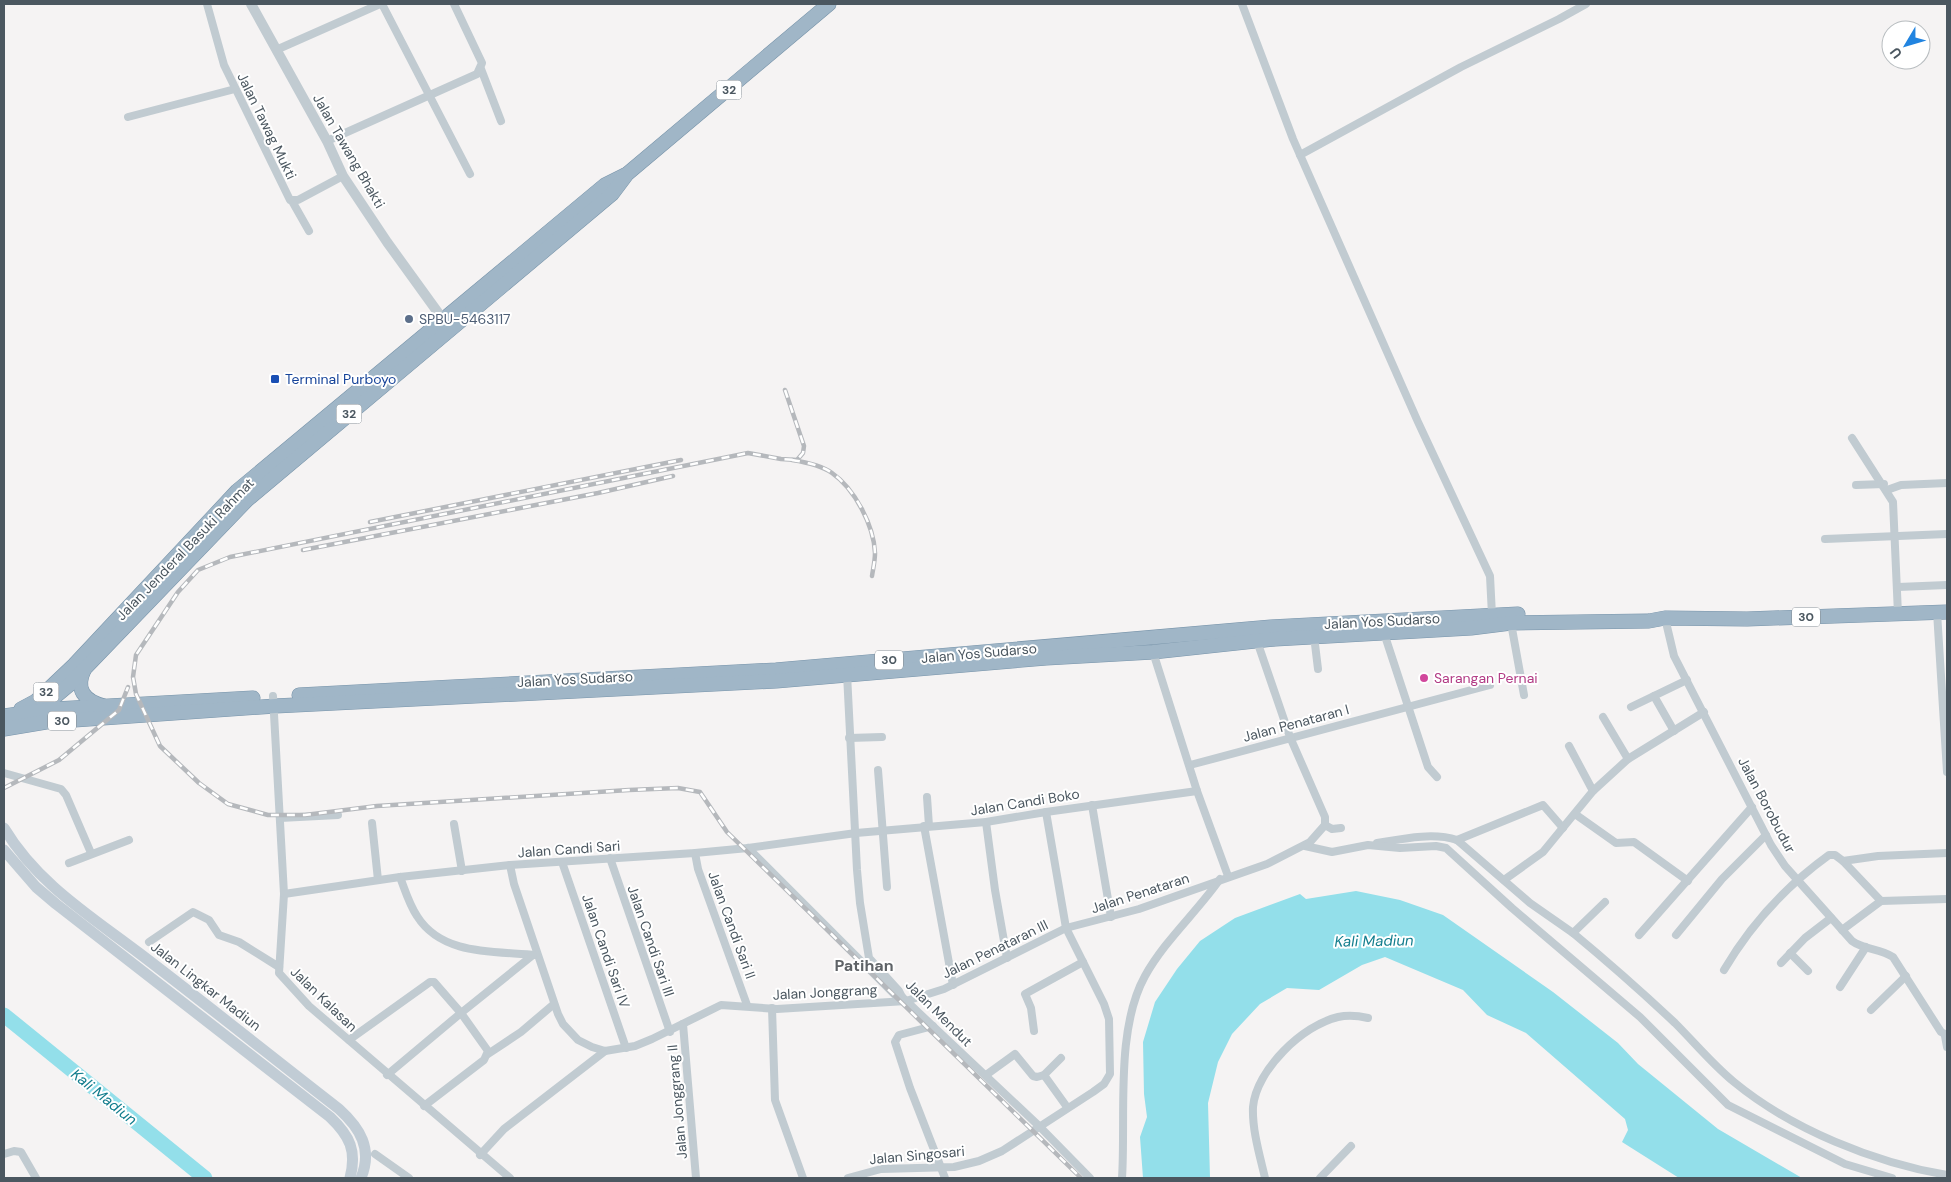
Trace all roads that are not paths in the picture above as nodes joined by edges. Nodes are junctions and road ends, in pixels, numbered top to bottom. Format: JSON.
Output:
{"nodes":[{"id":1,"x":207,"y":4,"type":"edge"},
{"id":2,"x":251,"y":4,"type":"edge"},
{"id":3,"x":381,"y":4,"type":"edge"},
{"id":4,"x":454,"y":4,"type":"edge"},
{"id":5,"x":829,"y":4,"type":"edge"},
{"id":6,"x":1242,"y":4,"type":"edge"},
{"id":7,"x":1586,"y":4,"type":"edge"},
{"id":8,"x":276,"y":50,"type":"junction"},
{"id":9,"x":481,"y":69,"type":"junction"},
{"id":10,"x":235,"y":89,"type":"junction"},
{"id":11,"x":429,"y":96,"type":"junction"},
{"id":12,"x":128,"y":117,"type":"dead end"},
{"id":13,"x":501,"y":121,"type":"dead end"},
{"id":14,"x":327,"y":141,"type":"junction"},
{"id":15,"x":1300,"y":155,"type":"junction"},
{"id":16,"x":470,"y":174,"type":"dead end"},
{"id":17,"x":343,"y":176,"type":"junction"},
{"id":18,"x":292,"y":201,"type":"junction"},
{"id":19,"x":309,"y":231,"type":"dead end"},
{"id":20,"x":446,"y":324,"type":"junction"},
{"id":21,"x":1852,"y":438,"type":"dead end"},
{"id":22,"x":1947,"y":483,"type":"edge"},
{"id":23,"x":1856,"y":485,"type":"dead end"},
{"id":24,"x":1885,"y":487,"type":"junction"},
{"id":25,"x":1947,"y":534,"type":"edge"},
{"id":26,"x":1896,"y":536,"type":"junction"},
{"id":27,"x":1825,"y":539,"type":"dead end"},
{"id":28,"x":1947,"y":584,"type":"edge"},
{"id":29,"x":1898,"y":587,"type":"junction"},
{"id":30,"x":1942,"y":612,"type":"edge"},
{"id":31,"x":1898,"y":614,"type":"junction"},
{"id":32,"x":1492,"y":615,"type":"junction"},
{"id":33,"x":1665,"y":618,"type":"junction"},
{"id":34,"x":1471,"y":622,"type":"junction"},
{"id":35,"x":1511,"y":623,"type":"junction"},
{"id":36,"x":1384,"y":633,"type":"junction"},
{"id":37,"x":1314,"y":636,"type":"junction"},
{"id":38,"x":1257,"y":641,"type":"junction"},
{"id":39,"x":1153,"y":652,"type":"junction"},
{"id":40,"x":1045,"y":653,"type":"junction"},
{"id":41,"x":79,"y":667,"type":"junction"},
{"id":42,"x":1318,"y":669,"type":"dead end"},
{"id":43,"x":847,"y":674,"type":"junction"},
{"id":44,"x":1687,"y":680,"type":"junction"},
{"id":45,"x":69,"y":685,"type":"junction"},
{"id":46,"x":1490,"y":685,"type":"dead end"},
{"id":47,"x":1524,"y":695,"type":"dead end"},
{"id":48,"x":1654,"y":696,"type":"junction"},
{"id":49,"x":274,"y":701,"type":"junction"},
{"id":50,"x":1409,"y":705,"type":"junction"},
{"id":51,"x":1631,"y":707,"type":"dead end"},
{"id":52,"x":80,"y":708,"type":"junction"},
{"id":53,"x":38,"y":711,"type":"junction"},
{"id":54,"x":113,"y":712,"type":"junction"},
{"id":55,"x":1704,"y":712,"type":"junction"},
{"id":56,"x":1603,"y":717,"type":"dead end"},
{"id":57,"x":7,"y":724,"type":"edge"},
{"id":58,"x":1674,"y":731,"type":"junction"},
{"id":59,"x":882,"y":737,"type":"dead end"},
{"id":60,"x":1290,"y":737,"type":"junction"},
{"id":61,"x":848,"y":738,"type":"junction"},
{"id":62,"x":1569,"y":746,"type":"dead end"},
{"id":63,"x":1628,"y":759,"type":"junction"},
{"id":64,"x":1190,"y":765,"type":"junction"},
{"id":65,"x":878,"y":770,"type":"dead end"},
{"id":66,"x":1947,"y":772,"type":"edge"},
{"id":67,"x":4,"y":773,"type":"edge"},
{"id":68,"x":1437,"y":777,"type":"dead end"},
{"id":69,"x":1197,"y":790,"type":"junction"},
{"id":70,"x":1593,"y":791,"type":"junction"},
{"id":71,"x":927,"y":797,"type":"dead end"},
{"id":72,"x":1092,"y":805,"type":"junction"},
{"id":73,"x":1752,"y":807,"type":"junction"},
{"id":74,"x":1046,"y":812,"type":"junction"},
{"id":75,"x":338,"y":814,"type":"dead end"},
{"id":76,"x":1575,"y":814,"type":"junction"},
{"id":77,"x":280,"y":818,"type":"junction"},
{"id":78,"x":986,"y":822,"type":"junction"},
{"id":79,"x":372,"y":824,"type":"dead end"},
{"id":80,"x":454,"y":824,"type":"dead end"},
{"id":81,"x":1325,"y":825,"type":"junction"},
{"id":82,"x":926,"y":826,"type":"junction"},
{"id":83,"x":4,"y":828,"type":"edge"},
{"id":84,"x":1341,"y":828,"type":"dead end"},
{"id":85,"x":1563,"y":828,"type":"junction"},
{"id":86,"x":882,"y":830,"type":"junction"},
{"id":87,"x":856,"y":833,"type":"junction"},
{"id":88,"x":1766,"y":835,"type":"junction"},
{"id":89,"x":129,"y":840,"type":"dead end"},
{"id":90,"x":1457,"y":840,"type":"junction"},
{"id":91,"x":1368,"y":844,"type":"junction"},
{"id":92,"x":748,"y":848,"type":"junction"},
{"id":93,"x":1311,"y":848,"type":"junction"},
{"id":94,"x":4,"y":850,"type":"edge"},
{"id":95,"x":91,"y":853,"type":"junction"},
{"id":96,"x":694,"y":853,"type":"junction"},
{"id":97,"x":1947,"y":854,"type":"edge"},
{"id":98,"x":610,"y":858,"type":"junction"},
{"id":99,"x":1843,"y":861,"type":"junction"},
{"id":100,"x":562,"y":862,"type":"junction"},
{"id":101,"x":69,"y":863,"type":"dead end"},
{"id":102,"x":510,"y":865,"type":"junction"},
{"id":103,"x":462,"y":870,"type":"junction"},
{"id":104,"x":1228,"y":876,"type":"junction"},
{"id":105,"x":400,"y":877,"type":"junction"},
{"id":106,"x":378,"y":880,"type":"junction"},
{"id":107,"x":1220,"y":880,"type":"junction"},
{"id":108,"x":1504,"y":880,"type":"junction"},
{"id":109,"x":1798,"y":880,"type":"junction"},
{"id":110,"x":1688,"y":881,"type":"junction"},
{"id":111,"x":887,"y":887,"type":"dead end"},
{"id":112,"x":284,"y":894,"type":"junction"},
{"id":113,"x":1947,"y":899,"type":"edge"},
{"id":114,"x":1881,"y":900,"type":"junction"},
{"id":115,"x":1605,"y":902,"type":"dead end"},
{"id":116,"x":1111,"y":917,"type":"junction"},
{"id":117,"x":1831,"y":918,"type":"junction"},
{"id":118,"x":92,"y":926,"type":"junction"},
{"id":119,"x":1066,"y":928,"type":"junction"},
{"id":120,"x":1842,"y":930,"type":"junction"},
{"id":121,"x":1573,"y":933,"type":"junction"},
{"id":122,"x":1639,"y":935,"type":"dead end"},
{"id":123,"x":1676,"y":935,"type":"dead end"},
{"id":124,"x":149,"y":942,"type":"dead end"},
{"id":125,"x":1866,"y":947,"type":"junction"},
{"id":126,"x":1790,"y":954,"type":"junction"},
{"id":127,"x":536,"y":955,"type":"junction"},
{"id":128,"x":869,"y":958,"type":"junction"},
{"id":129,"x":1007,"y":958,"type":"junction"},
{"id":130,"x":861,"y":962,"type":"junction"},
{"id":131,"x":1083,"y":962,"type":"junction"},
{"id":132,"x":1781,"y":963,"type":"dead end"},
{"id":133,"x":278,"y":967,"type":"junction"},
{"id":134,"x":1724,"y":970,"type":"dead end"},
{"id":135,"x":1808,"y":971,"type":"dead end"},
{"id":136,"x":881,"y":976,"type":"junction"},
{"id":137,"x":1906,"y":976,"type":"junction"},
{"id":138,"x":953,"y":985,"type":"junction"},
{"id":139,"x":1840,"y":987,"type":"dead end"},
{"id":140,"x":904,"y":999,"type":"junction"},
{"id":141,"x":554,"y":1004,"type":"junction"},
{"id":142,"x":747,"y":1005,"type":"junction"},
{"id":143,"x":772,"y":1008,"type":"junction"},
{"id":144,"x":1870,"y":1010,"type":"dead end"},
{"id":145,"x":461,"y":1013,"type":"junction"},
{"id":146,"x":1368,"y":1018,"type":"dead end"},
{"id":147,"x":683,"y":1024,"type":"junction"},
{"id":148,"x":933,"y":1026,"type":"junction"},
{"id":149,"x":1034,"y":1031,"type":"dead end"},
{"id":150,"x":670,"y":1032,"type":"junction"},
{"id":151,"x":1946,"y":1035,"type":"edge"},
{"id":152,"x":348,"y":1040,"type":"junction"},
{"id":153,"x":1947,"y":1047,"type":"edge"},
{"id":154,"x":626,"y":1048,"type":"junction"},
{"id":155,"x":605,"y":1051,"type":"junction"},
{"id":156,"x":488,"y":1054,"type":"junction"},
{"id":157,"x":1061,"y":1058,"type":"dead end"},
{"id":158,"x":387,"y":1075,"type":"junction"},
{"id":159,"x":986,"y":1075,"type":"junction"},
{"id":160,"x":1044,"y":1075,"type":"junction"},
{"id":161,"x":424,"y":1106,"type":"junction"},
{"id":162,"x":1068,"y":1107,"type":"junction"},
{"id":163,"x":1039,"y":1126,"type":"junction"},
{"id":164,"x":1351,"y":1146,"type":"dead end"},
{"id":165,"x":5,"y":1151,"type":"edge"},
{"id":166,"x":375,"y":1154,"type":"dead end"},
{"id":167,"x":480,"y":1155,"type":"junction"},
{"id":168,"x":941,"y":1168,"type":"junction"},
{"id":169,"x":1947,"y":1175,"type":"edge"},
{"id":170,"x":36,"y":1178,"type":"edge"},
{"id":171,"x":350,"y":1178,"type":"edge"},
{"id":172,"x":361,"y":1178,"type":"edge"},
{"id":173,"x":409,"y":1178,"type":"edge"},
{"id":174,"x":510,"y":1178,"type":"edge"},
{"id":175,"x":696,"y":1178,"type":"edge"},
{"id":176,"x":803,"y":1178,"type":"edge"},
{"id":177,"x":848,"y":1178,"type":"edge"},
{"id":178,"x":945,"y":1178,"type":"edge"},
{"id":179,"x":1090,"y":1178,"type":"edge"},
{"id":180,"x":1122,"y":1178,"type":"edge"},
{"id":181,"x":1265,"y":1178,"type":"edge"},
{"id":182,"x":1320,"y":1178,"type":"edge"},
{"id":183,"x":1892,"y":1178,"type":"edge"}],
"edges":[{"from":1,"to":10,"type":"street","name":"Jalan Tawag Mukti"},
{"from":2,"to":8,"type":"street","name":"Jalan Tawang Bhakti"},
{"from":3,"to":8,"type":"street"},
{"from":3,"to":11,"type":"street"},
{"from":4,"to":9,"type":"street"},
{"from":5,"to":20,"type":"highway","name":"Jalan Jenderal Basuki Rahmat","number":"32"},
{"from":6,"to":15,"type":"street"},
{"from":7,"to":15,"type":"street"},
{"from":8,"to":14,"type":"street","name":"Jalan Tawang Bhakti"},
{"from":9,"to":11,"type":"street"},
{"from":9,"to":13,"type":"street"},
{"from":10,"to":12,"type":"street"},
{"from":10,"to":18,"type":"street","name":"Jalan Tawag Mukti"},
{"from":11,"to":14,"type":"street"},
{"from":11,"to":16,"type":"street"},
{"from":14,"to":17,"type":"street","name":"Jalan Tawang Bhakti"},
{"from":15,"to":32,"type":"street"},
{"from":17,"to":18,"type":"street","name":"Jalan Tawag Mukti"},
{"from":17,"to":20,"type":"street","name":"Jalan Tawang Bhakti"},
{"from":18,"to":19,"type":"street"},
{"from":20,"to":41,"type":"highway","name":"Jalan Jenderal Basuki Rahmat","number":"32"},
{"from":21,"to":24,"type":"street"},
{"from":22,"to":24,"type":"street"},
{"from":23,"to":24,"type":"street"},
{"from":24,"to":26,"type":"street"},
{"from":25,"to":26,"type":"street"},
{"from":26,"to":27,"type":"street"},
{"from":26,"to":29,"type":"street"},
{"from":28,"to":29,"type":"street"},
{"from":29,"to":31,"type":"street"},
{"from":30,"to":31,"type":"highway","name":"Jalan Yos Sudarso","number":"30"},
{"from":30,"to":66,"type":"street"},
{"from":31,"to":33,"type":"highway","name":"Jalan Yos Sudarso","number":"30"},
{"from":32,"to":33,"type":"highway","name":"Jalan Yos Sudarso","number":"30"},
{"from":32,"to":34,"type":"highway","name":"Jalan Yos Sudarso","number":"30"},
{"from":33,"to":35,"type":"highway","name":"Jalan Yos Sudarso","number":"30"},
{"from":33,"to":44,"type":"street","name":"Jalan Borobudur"},
{"from":34,"to":35,"type":"highway","name":"Jalan Yos Sudarso","number":"30"},
{"from":34,"to":36,"type":"highway","name":"Jalan Yos Sudarso","number":"30"},
{"from":34,"to":40,"type":"highway","name":"Jalan Yos Sudarso","number":"30"},
{"from":35,"to":47,"type":"street"},
{"from":36,"to":37,"type":"highway","name":"Jalan Yos Sudarso","number":"30"},
{"from":36,"to":50,"type":"street"},
{"from":37,"to":38,"type":"highway","name":"Jalan Yos Sudarso","number":"30"},
{"from":37,"to":42,"type":"street"},
{"from":38,"to":39,"type":"highway","name":"Jalan Yos Sudarso","number":"30"},
{"from":38,"to":60,"type":"street"},
{"from":39,"to":40,"type":"highway","name":"Jalan Yos Sudarso","number":"30"},
{"from":39,"to":64,"type":"street"},
{"from":40,"to":43,"type":"highway","name":"Jalan Yos Sudarso","number":"30"},
{"from":40,"to":49,"type":"highway","name":"Jalan Yos Sudarso","number":"30"},
{"from":41,"to":45,"type":"highway"},
{"from":41,"to":54,"type":"highway","number":"30"},
{"from":41,"to":57,"type":"highway","number":"32"},
{"from":43,"to":49,"type":"highway","name":"Jalan Yos Sudarso","number":"30"},
{"from":43,"to":61,"type":"street"},
{"from":44,"to":48,"type":"street"},
{"from":44,"to":55,"type":"street","name":"Jalan Borobudur"},
{"from":45,"to":52,"type":"highway","number":"30"},
{"from":45,"to":53,"type":"highway","number":"32"},
{"from":46,"to":50,"type":"street","name":"Jalan Penataran I"},
{"from":48,"to":51,"type":"street"},
{"from":48,"to":58,"type":"street"},
{"from":49,"to":54,"type":"highway","name":"Jalan Yos Sudarso","number":"30"},
{"from":49,"to":77,"type":"street","name":"Jalan Kalasan"},
{"from":50,"to":60,"type":"street","name":"Jalan Penataran I"},
{"from":50,"to":68,"type":"street"},
{"from":52,"to":53,"type":"highway","number":"30"},
{"from":52,"to":54,"type":"highway","number":"30"},
{"from":53,"to":57,"type":"highway","number":"32"},
{"from":54,"to":57,"type":"highway","number":"30"},
{"from":55,"to":58,"type":"street"},
{"from":55,"to":73,"type":"street","name":"Jalan Borobudur"},
{"from":56,"to":63,"type":"street"},
{"from":58,"to":63,"type":"street"},
{"from":59,"to":61,"type":"street"},
{"from":60,"to":64,"type":"street","name":"Jalan Penataran I"},
{"from":60,"to":81,"type":"street"},
{"from":61,"to":87,"type":"street"},
{"from":62,"to":70,"type":"street"},
{"from":63,"to":70,"type":"street"},
{"from":64,"to":69,"type":"street"},
{"from":65,"to":86,"type":"street"},
{"from":67,"to":95,"type":"street"},
{"from":69,"to":72,"type":"street","name":"Jalan Candi Boko"},
{"from":69,"to":104,"type":"street"},
{"from":70,"to":76,"type":"street"},
{"from":71,"to":82,"type":"street"},
{"from":72,"to":74,"type":"street","name":"Jalan Candi Boko"},
{"from":72,"to":116,"type":"street"},
{"from":73,"to":88,"type":"street","name":"Jalan Borobudur"},
{"from":73,"to":110,"type":"street"},
{"from":74,"to":78,"type":"street","name":"Jalan Candi Boko"},
{"from":74,"to":119,"type":"street"},
{"from":75,"to":77,"type":"street"},
{"from":76,"to":85,"type":"street"},
{"from":76,"to":110,"type":"street"},
{"from":77,"to":112,"type":"street","name":"Jalan Kalasan"},
{"from":78,"to":82,"type":"street","name":"Jalan Candi Boko"},
{"from":78,"to":129,"type":"street"},
{"from":79,"to":106,"type":"street"},
{"from":80,"to":103,"type":"street"},
{"from":81,"to":84,"type":"street"},
{"from":81,"to":93,"type":"street"},
{"from":82,"to":86,"type":"street","name":"Jalan Candi Boko"},
{"from":82,"to":138,"type":"street"},
{"from":83,"to":118,"type":"main road","name":"Jalan Lingkar Madiun"},
{"from":85,"to":90,"type":"street"},
{"from":85,"to":108,"type":"street"},
{"from":86,"to":87,"type":"street","name":"Jalan Candi Boko"},
{"from":86,"to":111,"type":"street"},
{"from":87,"to":92,"type":"street","name":"Jalan Candi Sari"},
{"from":87,"to":128,"type":"street"},
{"from":88,"to":109,"type":"street","name":"Jalan Borobudur"},
{"from":88,"to":123,"type":"street"},
{"from":89,"to":95,"type":"street"},
{"from":90,"to":91,"type":"street"},
{"from":90,"to":108,"type":"street"},
{"from":91,"to":93,"type":"street"},
{"from":91,"to":183,"type":"street"},
{"from":92,"to":96,"type":"street","name":"Jalan Candi Sari"},
{"from":92,"to":130,"type":"street"},
{"from":93,"to":104,"type":"street","name":"Jalan Penataran"},
{"from":94,"to":118,"type":"main road","name":"Jalan Lingkar Madiun"},
{"from":95,"to":101,"type":"street"},
{"from":96,"to":98,"type":"street","name":"Jalan Candi Sari"},
{"from":96,"to":142,"type":"street","name":"Jalan Candi Sari II"},
{"from":97,"to":99,"type":"street"},
{"from":98,"to":100,"type":"street","name":"Jalan Candi Sari"},
{"from":98,"to":150,"type":"street","name":"Jalan Candi Sari III"},
{"from":99,"to":109,"type":"street"},
{"from":99,"to":114,"type":"street"},
{"from":100,"to":102,"type":"street","name":"Jalan Candi Sari"},
{"from":100,"to":154,"type":"street","name":"Jalan Candi Sari IV"},
{"from":102,"to":103,"type":"street","name":"Jalan Candi Sari"},
{"from":102,"to":127,"type":"street","name":"Jalan Jonggrang"},
{"from":103,"to":105,"type":"street","name":"Jalan Candi Sari"},
{"from":104,"to":107,"type":"street","name":"Jalan Penataran"},
{"from":105,"to":106,"type":"street","name":"Jalan Candi Sari"},
{"from":105,"to":127,"type":"street"},
{"from":106,"to":112,"type":"street","name":"Jalan Candi Sari"},
{"from":107,"to":116,"type":"street","name":"Jalan Penataran"},
{"from":107,"to":180,"type":"street"},
{"from":108,"to":121,"type":"street"},
{"from":109,"to":117,"type":"street","name":"Jalan Borobudur"},
{"from":109,"to":134,"type":"street"},
{"from":110,"to":122,"type":"street"},
{"from":112,"to":133,"type":"street","name":"Jalan Kalasan"},
{"from":113,"to":114,"type":"street"},
{"from":114,"to":120,"type":"street"},
{"from":115,"to":121,"type":"street"},
{"from":116,"to":119,"type":"street","name":"Jalan Penataran"},
{"from":117,"to":120,"type":"street","name":"Jalan Borobudur"},
{"from":117,"to":126,"type":"street"},
{"from":118,"to":171,"type":"main road","name":"Jalan Lingkar Madiun"},
{"from":118,"to":172,"type":"main road","name":"Jalan Lingkar Madiun"},
{"from":119,"to":129,"type":"street","name":"Jalan Penataran III"},
{"from":119,"to":131,"type":"street"},
{"from":120,"to":125,"type":"street","name":"Jalan Borobudur"},
{"from":121,"to":169,"type":"street"},
{"from":124,"to":133,"type":"street"},
{"from":125,"to":137,"type":"street","name":"Jalan Borobudur"},
{"from":125,"to":139,"type":"street"},
{"from":126,"to":132,"type":"street"},
{"from":126,"to":135,"type":"street"},
{"from":127,"to":141,"type":"street","name":"Jalan Jonggrang"},
{"from":127,"to":145,"type":"street"},
{"from":128,"to":130,"type":"street"},
{"from":128,"to":136,"type":"street","name":"Jalan Mendut"},
{"from":129,"to":138,"type":"street","name":"Jalan Penataran III"},
{"from":130,"to":136,"type":"street"},
{"from":131,"to":149,"type":"street"},
{"from":131,"to":162,"type":"street"},
{"from":133,"to":152,"type":"street","name":"Jalan Kalasan"},
{"from":136,"to":140,"type":"street","name":"Jalan Mendut"},
{"from":137,"to":144,"type":"street"},
{"from":137,"to":151,"type":"street","name":"Jalan Borobudur"},
{"from":138,"to":140,"type":"street","name":"Jalan Penataran III"},
{"from":140,"to":143,"type":"street","name":"Jalan Jonggrang"},
{"from":140,"to":148,"type":"street","name":"Jalan Mendut"},
{"from":141,"to":155,"type":"street","name":"Jalan Jonggrang"},
{"from":141,"to":156,"type":"street"},
{"from":142,"to":143,"type":"street","name":"Jalan Jonggrang"},
{"from":142,"to":147,"type":"street","name":"Jalan Jonggrang"},
{"from":143,"to":176,"type":"street"},
{"from":145,"to":152,"type":"street"},
{"from":145,"to":156,"type":"street"},
{"from":145,"to":158,"type":"street"},
{"from":146,"to":181,"type":"street"},
{"from":147,"to":150,"type":"street","name":"Jalan Jonggrang"},
{"from":147,"to":175,"type":"street","name":"Jalan Jonggrang II"},
{"from":148,"to":159,"type":"street","name":"Jalan Mendut"},
{"from":148,"to":168,"type":"street"},
{"from":150,"to":154,"type":"street","name":"Jalan Jonggrang"},
{"from":151,"to":153,"type":"street"},
{"from":152,"to":158,"type":"street","name":"Jalan Kalasan"},
{"from":154,"to":155,"type":"street","name":"Jalan Jonggrang"},
{"from":155,"to":167,"type":"street"},
{"from":156,"to":161,"type":"street"},
{"from":157,"to":160,"type":"street"},
{"from":158,"to":161,"type":"street","name":"Jalan Kalasan"},
{"from":159,"to":160,"type":"street"},
{"from":159,"to":163,"type":"street","name":"Jalan Mendut"},
{"from":160,"to":162,"type":"street"},
{"from":161,"to":167,"type":"street","name":"Jalan Kalasan"},
{"from":162,"to":163,"type":"street"},
{"from":163,"to":168,"type":"street","name":"Jalan Singosari"},
{"from":163,"to":179,"type":"street","name":"Jalan Mendut"},
{"from":164,"to":182,"type":"street"},
{"from":165,"to":170,"type":"street"},
{"from":166,"to":173,"type":"street"},
{"from":167,"to":174,"type":"street","name":"Jalan Kalasan"},
{"from":168,"to":177,"type":"street","name":"Jalan Singosari"},
{"from":168,"to":178,"type":"street"}]}
